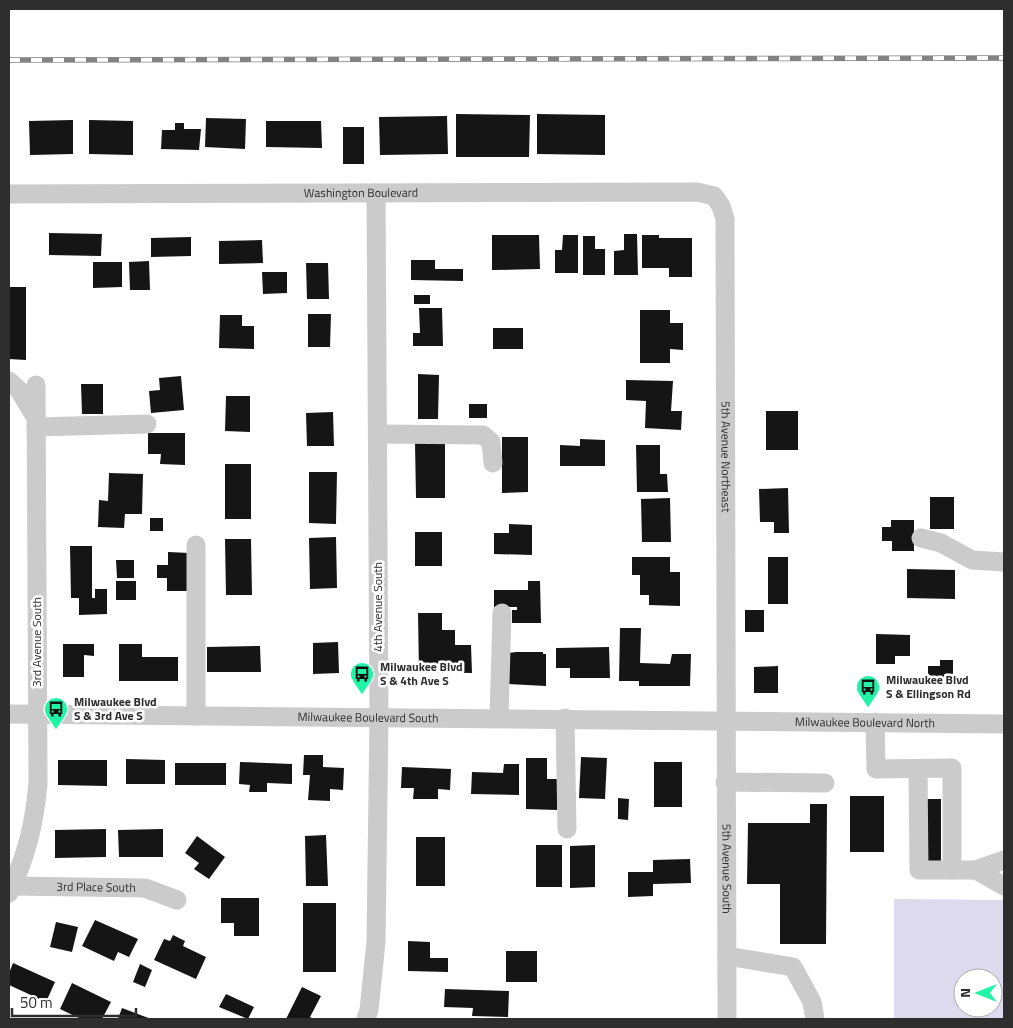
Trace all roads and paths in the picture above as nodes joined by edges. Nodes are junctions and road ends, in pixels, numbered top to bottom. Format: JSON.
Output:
{"nodes":[{"id":1,"x":376,"y":193,"type":"junction"},
{"id":2,"x":9,"y":194,"type":"edge"},
{"id":3,"x":714,"y":196,"type":"joint"},
{"id":4,"x":9,"y":381,"type":"edge"},
{"id":5,"x":36,"y":386,"type":"dead end"},
{"id":6,"x":36,"y":423,"type":"junction"},
{"id":7,"x":147,"y":424,"type":"dead end"},
{"id":8,"x":378,"y":434,"type":"junction"},
{"id":9,"x":493,"y":463,"type":"dead end"},
{"id":10,"x":921,"y":538,"type":"dead end"},
{"id":11,"x":196,"y":545,"type":"dead end"},
{"id":12,"x":1004,"y":562,"type":"edge"},
{"id":13,"x":502,"y":613,"type":"dead end"},
{"id":14,"x":9,"y":714,"type":"edge"},
{"id":15,"x":37,"y":714,"type":"junction"},
{"id":16,"x":196,"y":716,"type":"junction"},
{"id":17,"x":379,"y":717,"type":"junction"},
{"id":18,"x":499,"y":718,"type":"junction"},
{"id":19,"x":566,"y":718,"type":"junction"},
{"id":20,"x":726,"y":720,"type":"junction"},
{"id":21,"x":875,"y":722,"type":"junction"},
{"id":22,"x":1004,"y":724,"type":"edge"},
{"id":23,"x":918,"y":769,"type":"junction"},
{"id":24,"x":725,"y":782,"type":"junction"},
{"id":25,"x":825,"y":783,"type":"dead end"},
{"id":26,"x":567,"y":829,"type":"dead end"},
{"id":27,"x":1004,"y":860,"type":"edge"},
{"id":28,"x":952,"y":870,"type":"junction"},
{"id":29,"x":976,"y":870,"type":"junction"},
{"id":30,"x":1004,"y":886,"type":"edge"},
{"id":31,"x":10,"y":889,"type":"edge"},
{"id":32,"x":177,"y":900,"type":"dead end"},
{"id":33,"x":726,"y":954,"type":"junction"},
{"id":34,"x":366,"y":1019,"type":"edge"},
{"id":35,"x":727,"y":1019,"type":"edge"},
{"id":36,"x":815,"y":1019,"type":"edge"}],
"edges":[{"from":1,"to":2,"type":"street","name":"Washington Boulevard"},
{"from":1,"to":3,"type":"street","name":"Washington Boulevard"},
{"from":1,"to":8,"type":"street","name":"4th Avenue South"},
{"from":3,"to":20,"type":"street","name":"5th Avenue Northeast"},
{"from":4,"to":6,"type":"street"},
{"from":5,"to":6,"type":"street","name":"3rd Avenue South"},
{"from":6,"to":7,"type":"street"},
{"from":6,"to":15,"type":"street","name":"3rd Avenue South"},
{"from":8,"to":9,"type":"street"},
{"from":8,"to":17,"type":"street","name":"4th Avenue South"},
{"from":10,"to":12,"type":"street"},
{"from":11,"to":16,"type":"street"},
{"from":13,"to":18,"type":"street"},
{"from":14,"to":15,"type":"street","name":"Milwaukee Boulevard South"},
{"from":15,"to":16,"type":"street","name":"Milwaukee Boulevard South"},
{"from":15,"to":31,"type":"street","name":"3rd Avenue South"},
{"from":16,"to":17,"type":"street","name":"Milwaukee Boulevard South"},
{"from":17,"to":18,"type":"street","name":"Milwaukee Boulevard South"},
{"from":17,"to":34,"type":"street","name":"4th Avenue South"},
{"from":18,"to":19,"type":"street","name":"Milwaukee Boulevard South"},
{"from":19,"to":20,"type":"street","name":"Milwaukee Boulevard South"},
{"from":19,"to":26,"type":"street"},
{"from":20,"to":21,"type":"street","name":"Milwaukee Boulevard North"},
{"from":20,"to":24,"type":"street","name":"5th Avenue South"},
{"from":21,"to":22,"type":"street","name":"Milwaukee Boulevard North"},
{"from":21,"to":23,"type":"street"},
{"from":23,"to":28,"type":"street"},
{"from":23,"to":28,"type":"street"},
{"from":24,"to":25,"type":"street"},
{"from":24,"to":33,"type":"street","name":"5th Avenue South"},
{"from":27,"to":29,"type":"street"},
{"from":28,"to":29,"type":"street"},
{"from":29,"to":30,"type":"street"},
{"from":31,"to":32,"type":"street","name":"3rd Place South"},
{"from":33,"to":35,"type":"street","name":"5th Avenue South"},
{"from":33,"to":36,"type":"street"}]}
